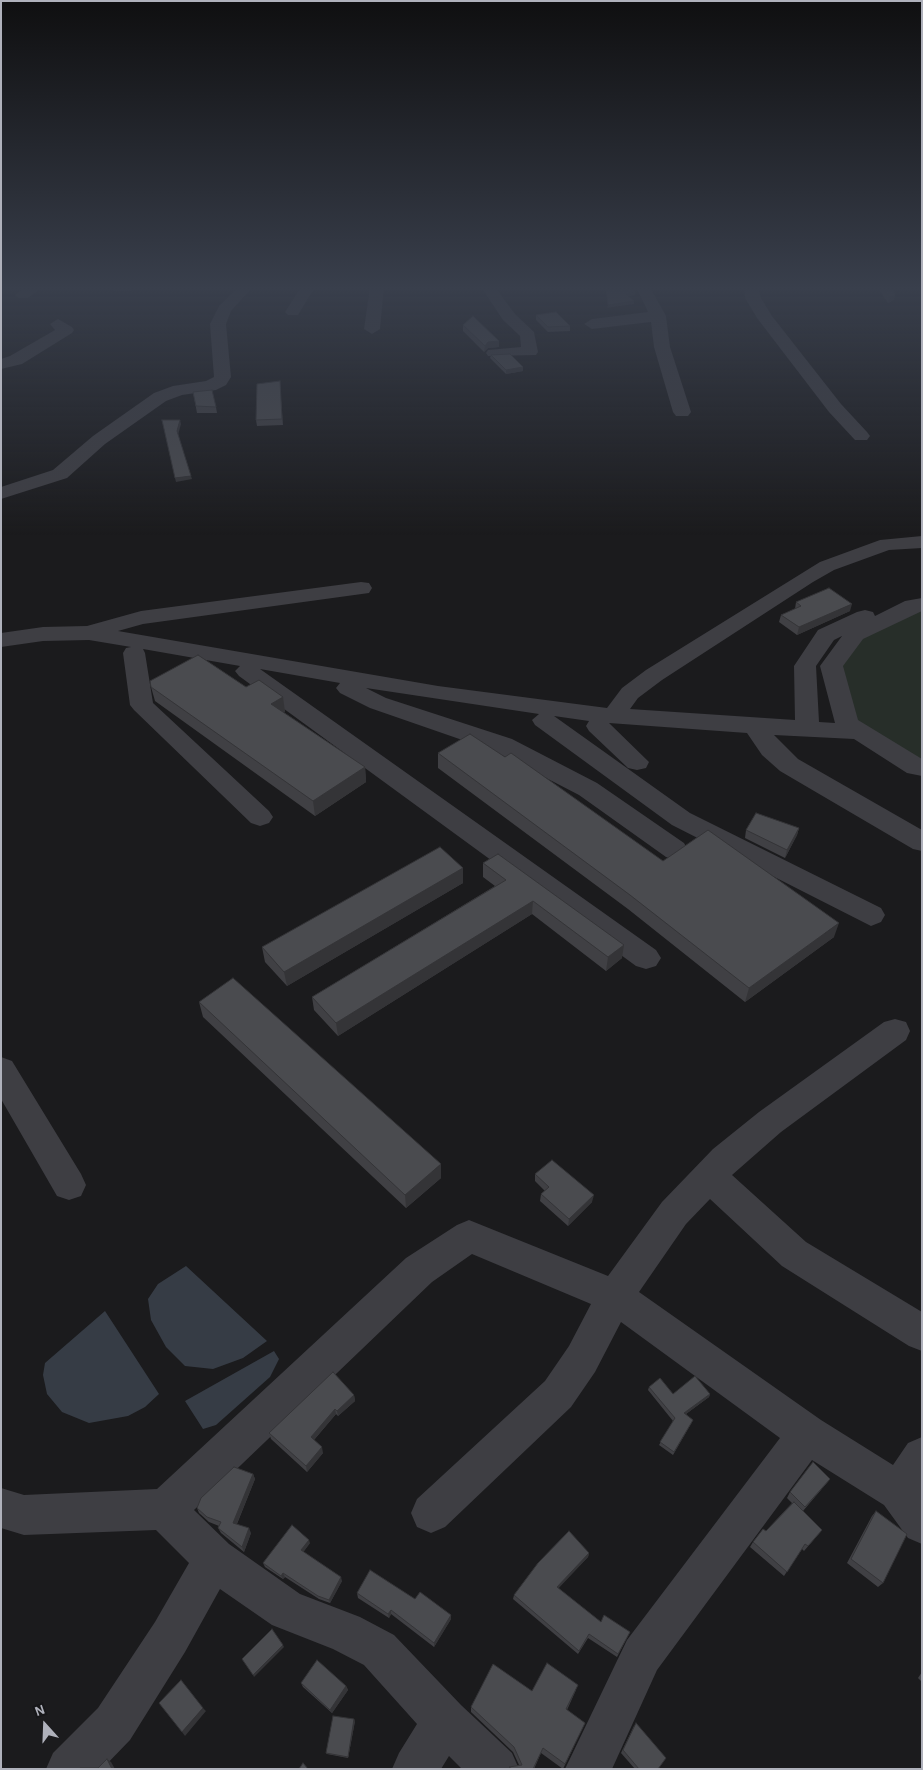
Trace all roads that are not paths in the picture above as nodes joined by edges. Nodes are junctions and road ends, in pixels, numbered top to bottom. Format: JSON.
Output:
{"nodes":[{"id":1,"x":222,"y":370,"type":"edge"},
{"id":2,"x":669,"y":370,"type":"edge"},
{"id":3,"x":807,"y":370,"type":"edge"},
{"id":4,"x":682,"y":412,"type":"dead end"},
{"id":5,"x":861,"y":436,"type":"dead end"},
{"id":6,"x":1,"y":493,"type":"edge"},
{"id":7,"x":922,"y":542,"type":"edge"},
{"id":8,"x":361,"y":588,"type":"dead end"},
{"id":9,"x":922,"y":596,"type":"edge"},
{"id":10,"x":922,"y":604,"type":"edge"},
{"id":11,"x":89,"y":633,"type":"junction"},
{"id":12,"x":1,"y":640,"type":"edge"},
{"id":13,"x":134,"y":653,"type":"junction"},
{"id":14,"x":1,"y":656,"type":"edge"},
{"id":15,"x":247,"y":671,"type":"junction"},
{"id":16,"x":348,"y":688,"type":"junction"},
{"id":17,"x":544,"y":720,"type":"junction"},
{"id":18,"x":605,"y":721,"type":"junction"},
{"id":19,"x":754,"y":726,"type":"junction"},
{"id":20,"x":807,"y":729,"type":"junction"},
{"id":21,"x":851,"y":732,"type":"dead end"},
{"id":22,"x":678,"y":735,"type":"dead end"},
{"id":23,"x":637,"y":762,"type":"dead end"},
{"id":24,"x":922,"y":768,"type":"edge"},
{"id":25,"x":872,"y":812,"type":"junction"},
{"id":26,"x":260,"y":817,"type":"dead end"},
{"id":27,"x":922,"y":828,"type":"edge"},
{"id":28,"x":922,"y":842,"type":"edge"},
{"id":29,"x":675,"y":850,"type":"edge"},
{"id":30,"x":871,"y":915,"type":"dead end"},
{"id":31,"x":646,"y":958,"type":"dead end"},
{"id":32,"x":895,"y":1031,"type":"dead end"},
{"id":33,"x":1,"y":1070,"type":"edge"},
{"id":34,"x":709,"y":1176,"type":"junction"},
{"id":35,"x":69,"y":1184,"type":"dead end"},
{"id":36,"x":615,"y":1296,"type":"junction"},
{"id":37,"x":922,"y":1333,"type":"edge"},
{"id":38,"x":807,"y":1434,"type":"junction"},
{"id":39,"x":922,"y":1456,"type":"edge"},
{"id":40,"x":898,"y":1491,"type":"junction"},
{"id":41,"x":1,"y":1508,"type":"edge"},
{"id":42,"x":165,"y":1510,"type":"junction"},
{"id":43,"x":431,"y":1513,"type":"dead end"},
{"id":44,"x":922,"y":1524,"type":"edge"},
{"id":45,"x":214,"y":1560,"type":"junction"},
{"id":46,"x":445,"y":1722,"type":"junction"},
{"id":47,"x":69,"y":1769,"type":"edge"},
{"id":48,"x":415,"y":1769,"type":"edge"},
{"id":49,"x":496,"y":1769,"type":"edge"},
{"id":50,"x":588,"y":1769,"type":"edge"}],
"edges":[{"from":1,"to":6,"type":"street"},
{"from":2,"to":4,"type":"street"},
{"from":3,"to":5,"type":"street"},
{"from":7,"to":18,"type":"street"},
{"from":8,"to":11,"type":"street"},
{"from":9,"to":20,"type":"street"},
{"from":10,"to":24,"type":"street"},
{"from":11,"to":12,"type":"street"},
{"from":11,"to":18,"type":"street"},
{"from":13,"to":14,"type":"street"},
{"from":13,"to":15,"type":"street"},
{"from":13,"to":26,"type":"street"},
{"from":15,"to":16,"type":"street"},
{"from":15,"to":31,"type":"street"},
{"from":16,"to":17,"type":"street"},
{"from":16,"to":29,"type":"street"},
{"from":17,"to":18,"type":"street"},
{"from":17,"to":30,"type":"street"},
{"from":18,"to":19,"type":"street"},
{"from":18,"to":22,"type":"street"},
{"from":18,"to":23,"type":"street"},
{"from":19,"to":20,"type":"street"},
{"from":19,"to":25,"type":"street"},
{"from":20,"to":21,"type":"street"},
{"from":25,"to":27,"type":"street"},
{"from":25,"to":28,"type":"street"},
{"from":32,"to":34,"type":"street"},
{"from":33,"to":35,"type":"street"},
{"from":34,"to":36,"type":"street"},
{"from":34,"to":37,"type":"street"},
{"from":36,"to":38,"type":"street"},
{"from":36,"to":42,"type":"street"},
{"from":36,"to":43,"type":"street"},
{"from":38,"to":40,"type":"street"},
{"from":38,"to":50,"type":"street"},
{"from":39,"to":40,"type":"street"},
{"from":40,"to":44,"type":"street"},
{"from":41,"to":42,"type":"street"},
{"from":42,"to":45,"type":"street"},
{"from":45,"to":46,"type":"street"},
{"from":45,"to":47,"type":"street"},
{"from":46,"to":48,"type":"street"},
{"from":46,"to":49,"type":"street"}]}
